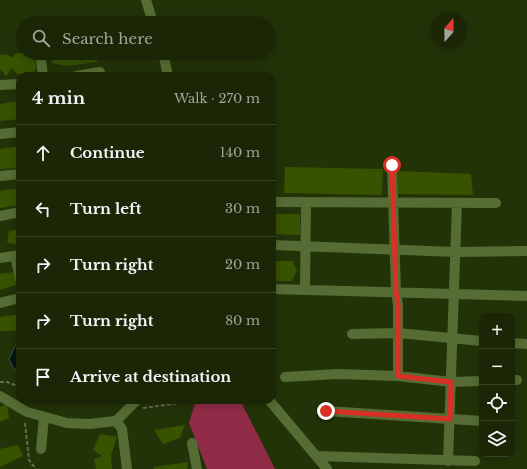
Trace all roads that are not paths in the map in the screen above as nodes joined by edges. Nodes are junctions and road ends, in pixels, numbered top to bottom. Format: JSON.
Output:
{"nodes":[{"id":1,"x":146,"y":0,"type":"edge"},
{"id":2,"x":151,"y":16,"type":"edge"},
{"id":3,"x":41,"y":60,"type":"edge"},
{"id":4,"x":165,"y":60,"type":"edge"},
{"id":5,"x":42,"y":72,"type":"edge"},
{"id":6,"x":167,"y":72,"type":"edge"},
{"id":7,"x":16,"y":84,"type":"edge"},
{"id":8,"x":0,"y":85,"type":"edge"},
{"id":9,"x":16,"y":132,"type":"edge"},
{"id":10,"x":0,"y":134,"type":"edge"},
{"id":11,"x":392,"y":165,"type":"dead end"},
{"id":12,"x":16,"y":174,"type":"edge"},
{"id":13,"x":0,"y":176,"type":"edge"},
{"id":14,"x":276,"y":202,"type":"edge"},
{"id":15,"x":306,"y":202,"type":"junction"},
{"id":16,"x":393,"y":203,"type":"junction"},
{"id":17,"x":457,"y":203,"type":"junction"},
{"id":18,"x":496,"y":203,"type":"dead end"},
{"id":19,"x":16,"y":213,"type":"edge"},
{"id":20,"x":0,"y":216,"type":"edge"},
{"id":21,"x":276,"y":245,"type":"edge"},
{"id":22,"x":305,"y":246,"type":"junction"},
{"id":23,"x":394,"y":249,"type":"junction"},
{"id":24,"x":527,"y":251,"type":"edge"},
{"id":25,"x":456,"y":252,"type":"junction"},
{"id":26,"x":16,"y":256,"type":"edge"},
{"id":27,"x":0,"y":258,"type":"edge"},
{"id":28,"x":276,"y":289,"type":"edge"},
{"id":29,"x":305,"y":290,"type":"junction"},
{"id":30,"x":396,"y":292,"type":"junction"},
{"id":31,"x":454,"y":294,"type":"junction"},
{"id":32,"x":527,"y":296,"type":"edge"},
{"id":33,"x":16,"y":299,"type":"edge"},
{"id":34,"x":0,"y":303,"type":"edge"},
{"id":35,"x":398,"y":333,"type":"junction"},
{"id":36,"x":352,"y":334,"type":"dead end"},
{"id":37,"x":453,"y":339,"type":"junction"},
{"id":38,"x":479,"y":341,"type":"edge"},
{"id":39,"x":515,"y":343,"type":"edge"},
{"id":40,"x":527,"y":344,"type":"edge"},
{"id":41,"x":398,"y":376,"type":"junction"},
{"id":42,"x":285,"y":377,"type":"dead end"},
{"id":43,"x":479,"y":381,"type":"edge"},
{"id":44,"x":451,"y":382,"type":"junction"},
{"id":45,"x":0,"y":396,"type":"edge"},
{"id":46,"x":133,"y":404,"type":"edge"},
{"id":47,"x":272,"y":404,"type":"edge"},
{"id":48,"x":326,"y":411,"type":"dead end"},
{"id":49,"x":44,"y":417,"type":"junction"},
{"id":50,"x":450,"y":419,"type":"junction"},
{"id":51,"x":116,"y":421,"type":"junction"},
{"id":52,"x":479,"y":421,"type":"edge"},
{"id":53,"x":192,"y":443,"type":"dead end"},
{"id":54,"x":41,"y":449,"type":"dead end"},
{"id":55,"x":316,"y":456,"type":"junction"},
{"id":56,"x":448,"y":461,"type":"junction"},
{"id":57,"x":475,"y":461,"type":"dead end"},
{"id":58,"x":435,"y":465,"type":"edge"},
{"id":59,"x":127,"y":469,"type":"edge"},
{"id":60,"x":197,"y":469,"type":"edge"},
{"id":61,"x":326,"y":469,"type":"edge"}],
"edges":[{"from":1,"to":2,"type":"street"},
{"from":3,"to":5,"type":"street"},
{"from":4,"to":6,"type":"street"},
{"from":7,"to":8,"type":"street"},
{"from":9,"to":10,"type":"street"},
{"from":11,"to":16,"type":"street"},
{"from":12,"to":13,"type":"street"},
{"from":14,"to":15,"type":"street"},
{"from":15,"to":16,"type":"street"},
{"from":15,"to":22,"type":"street"},
{"from":16,"to":17,"type":"street"},
{"from":16,"to":23,"type":"street"},
{"from":17,"to":18,"type":"street"},
{"from":17,"to":25,"type":"street"},
{"from":19,"to":20,"type":"street"},
{"from":21,"to":22,"type":"street"},
{"from":22,"to":23,"type":"street"},
{"from":22,"to":29,"type":"street"},
{"from":23,"to":25,"type":"street"},
{"from":23,"to":30,"type":"street"},
{"from":24,"to":25,"type":"street"},
{"from":25,"to":31,"type":"street"},
{"from":26,"to":27,"type":"street"},
{"from":28,"to":29,"type":"street"},
{"from":29,"to":30,"type":"street"},
{"from":30,"to":31,"type":"street"},
{"from":30,"to":35,"type":"street"},
{"from":31,"to":32,"type":"street"},
{"from":31,"to":37,"type":"street"},
{"from":33,"to":34,"type":"street"},
{"from":35,"to":36,"type":"street"},
{"from":35,"to":37,"type":"street"},
{"from":35,"to":41,"type":"street"},
{"from":37,"to":38,"type":"street"},
{"from":37,"to":44,"type":"street"},
{"from":39,"to":40,"type":"street"},
{"from":41,"to":42,"type":"street"},
{"from":41,"to":44,"type":"street"},
{"from":43,"to":44,"type":"street"},
{"from":44,"to":50,"type":"street"},
{"from":45,"to":49,"type":"street"},
{"from":46,"to":51,"type":"street"},
{"from":47,"to":55,"type":"street"},
{"from":48,"to":50,"type":"street"},
{"from":49,"to":51,"type":"street"},
{"from":49,"to":54,"type":"street"},
{"from":50,"to":52,"type":"street"},
{"from":50,"to":56,"type":"street"},
{"from":51,"to":59,"type":"street"},
{"from":53,"to":60,"type":"street"},
{"from":55,"to":58,"type":"street"},
{"from":55,"to":61,"type":"street"},
{"from":56,"to":57,"type":"street"},
{"from":56,"to":58,"type":"street"}]}
